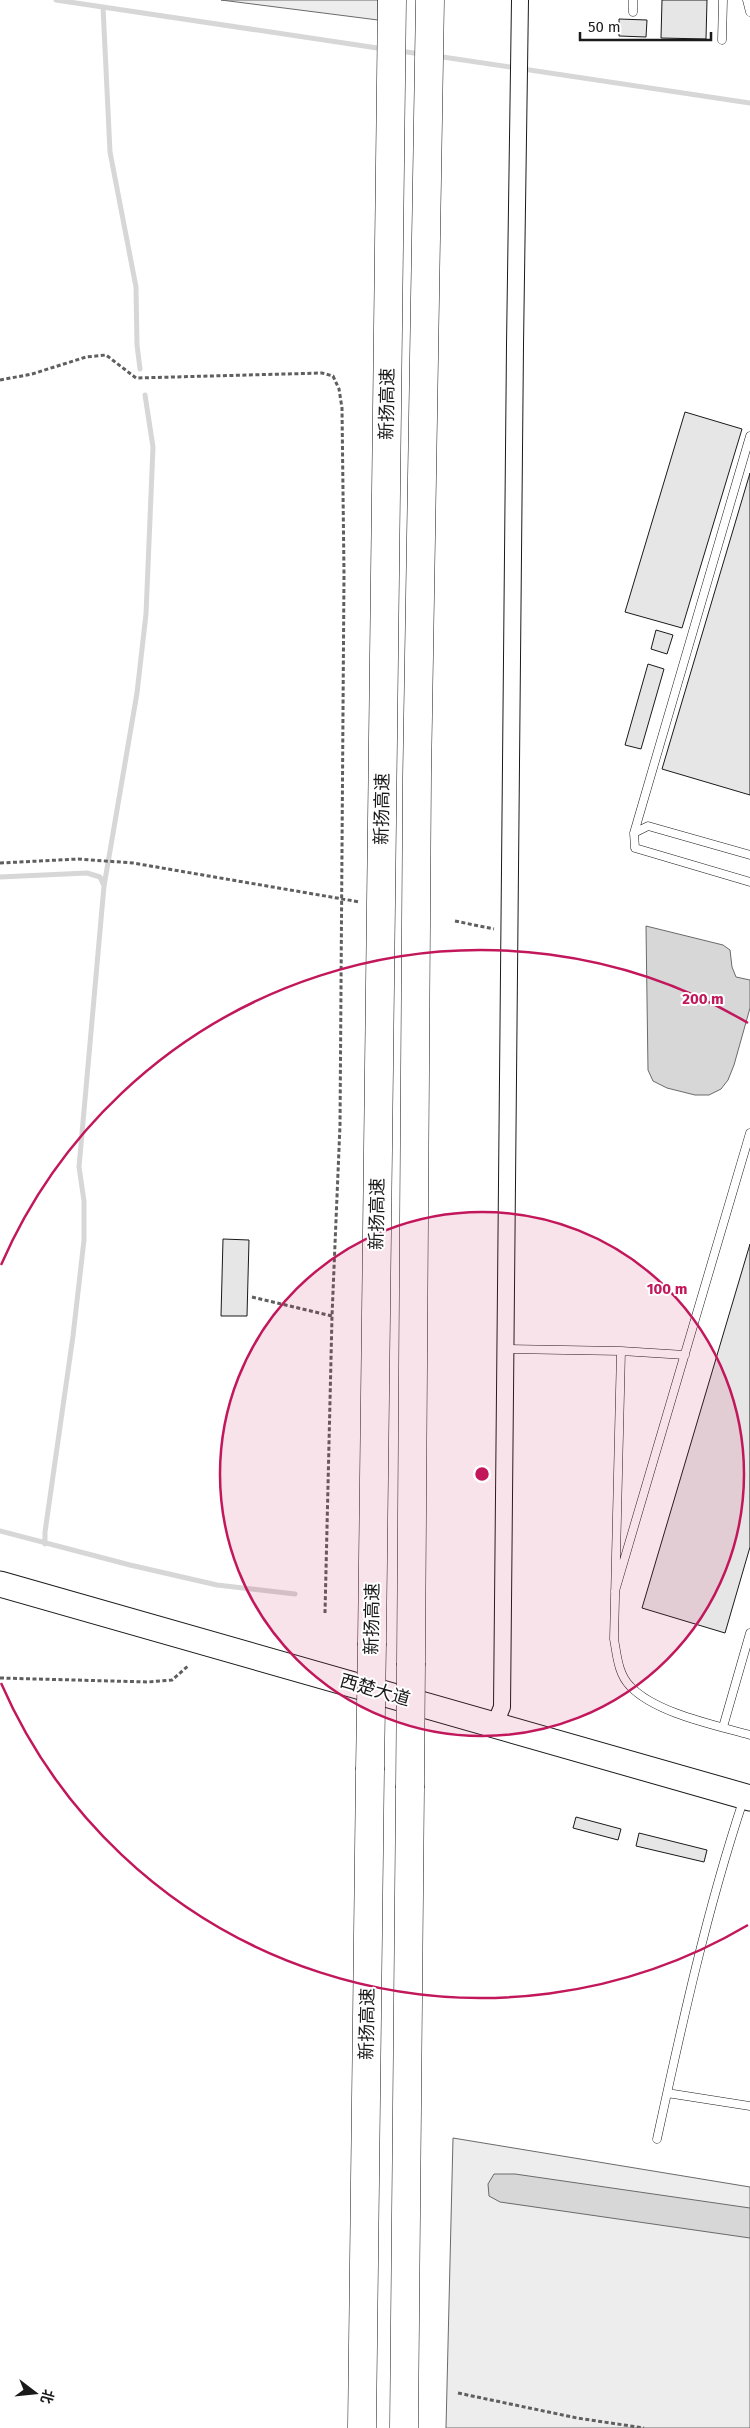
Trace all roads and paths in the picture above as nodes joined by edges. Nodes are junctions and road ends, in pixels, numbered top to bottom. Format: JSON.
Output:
{"nodes":[{"id":1,"x":392,"y":0,"type":"edge"},
{"id":2,"x":430,"y":0,"type":"edge"},
{"id":3,"x":520,"y":0,"type":"edge"},
{"id":4,"x":633,"y":0,"type":"edge"},
{"id":5,"x":723,"y":0,"type":"edge"},
{"id":6,"x":747,"y":0,"type":"edge"},
{"id":7,"x":633,"y":12,"type":"dead end"},
{"id":8,"x":750,"y":12,"type":"edge"},
{"id":9,"x":722,"y":40,"type":"dead end"},
{"id":10,"x":0,"y":380,"type":"edge"},
{"id":11,"x":750,"y":436,"type":"edge"},
{"id":12,"x":634,"y":833,"type":"junction"},
{"id":13,"x":750,"y":855,"type":"edge"},
{"id":14,"x":0,"y":863,"type":"edge"},
{"id":15,"x":750,"y":882,"type":"edge"},
{"id":16,"x":342,"y":899,"type":"junction"},
{"id":17,"x":363,"y":903,"type":"dead end"},
{"id":18,"x":456,"y":921,"type":"dead end"},
{"id":19,"x":509,"y":933,"type":"junction"},
{"id":20,"x":750,"y":1132,"type":"edge"},
{"id":21,"x":252,"y":1297,"type":"dead end"},
{"id":22,"x":332,"y":1316,"type":"junction"},
{"id":23,"x":506,"y":1349,"type":"junction"},
{"id":24,"x":621,"y":1351,"type":"junction"},
{"id":25,"x":685,"y":1355,"type":"junction"},
{"id":26,"x":0,"y":1584,"type":"edge"},
{"id":27,"x":616,"y":1592,"type":"junction"},
{"id":28,"x":325,"y":1613,"type":"dead end"},
{"id":29,"x":750,"y":1633,"type":"edge"},
{"id":30,"x":188,"y":1666,"type":"dead end"},
{"id":31,"x":0,"y":1678,"type":"edge"},
{"id":32,"x":495,"y":1724,"type":"junction"},
{"id":33,"x":723,"y":1727,"type":"junction"},
{"id":34,"x":750,"y":1735,"type":"edge"},
{"id":35,"x":747,"y":1797,"type":"edge"},
{"id":36,"x":667,"y":2093,"type":"junction"},
{"id":37,"x":750,"y":2106,"type":"edge"},
{"id":38,"x":657,"y":2139,"type":"dead end"},
{"id":39,"x":458,"y":2394,"type":"dead end"},
{"id":40,"x":362,"y":2428,"type":"edge"},
{"id":41,"x":404,"y":2428,"type":"edge"},
{"id":42,"x":644,"y":2428,"type":"edge"}],
"edges":[{"from":1,"to":40,"type":"highway","name":"新扬高速","bridge":true},
{"from":2,"to":41,"type":"highway","name":"新扬高速","bridge":true},
{"from":3,"to":19,"type":"street"},
{"from":4,"to":7,"type":"lane"},
{"from":5,"to":9,"type":"lane"},
{"from":6,"to":8,"type":"lane"},
{"from":10,"to":16,"type":"path"},
{"from":11,"to":12,"type":"lane"},
{"from":12,"to":13,"type":"lane"},
{"from":12,"to":15,"type":"lane"},
{"from":14,"to":16,"type":"path"},
{"from":16,"to":17,"type":"path"},
{"from":16,"to":22,"type":"path"},
{"from":18,"to":19,"type":"path"},
{"from":19,"to":23,"type":"street"},
{"from":20,"to":25,"type":"lane"},
{"from":21,"to":22,"type":"path"},
{"from":22,"to":28,"type":"path"},
{"from":23,"to":24,"type":"lane"},
{"from":23,"to":32,"type":"street"},
{"from":24,"to":25,"type":"lane"},
{"from":24,"to":27,"type":"lane"},
{"from":25,"to":27,"type":"lane"},
{"from":26,"to":32,"type":"main road","name":"西楚大道"},
{"from":27,"to":33,"type":"lane"},
{"from":29,"to":33,"type":"lane"},
{"from":30,"to":31,"type":"path"},
{"from":32,"to":35,"type":"main road","name":"西楚大道"},
{"from":33,"to":34,"type":"lane"},
{"from":35,"to":36,"type":"lane"},
{"from":36,"to":37,"type":"lane"},
{"from":36,"to":38,"type":"lane"},
{"from":39,"to":42,"type":"path"}]}
